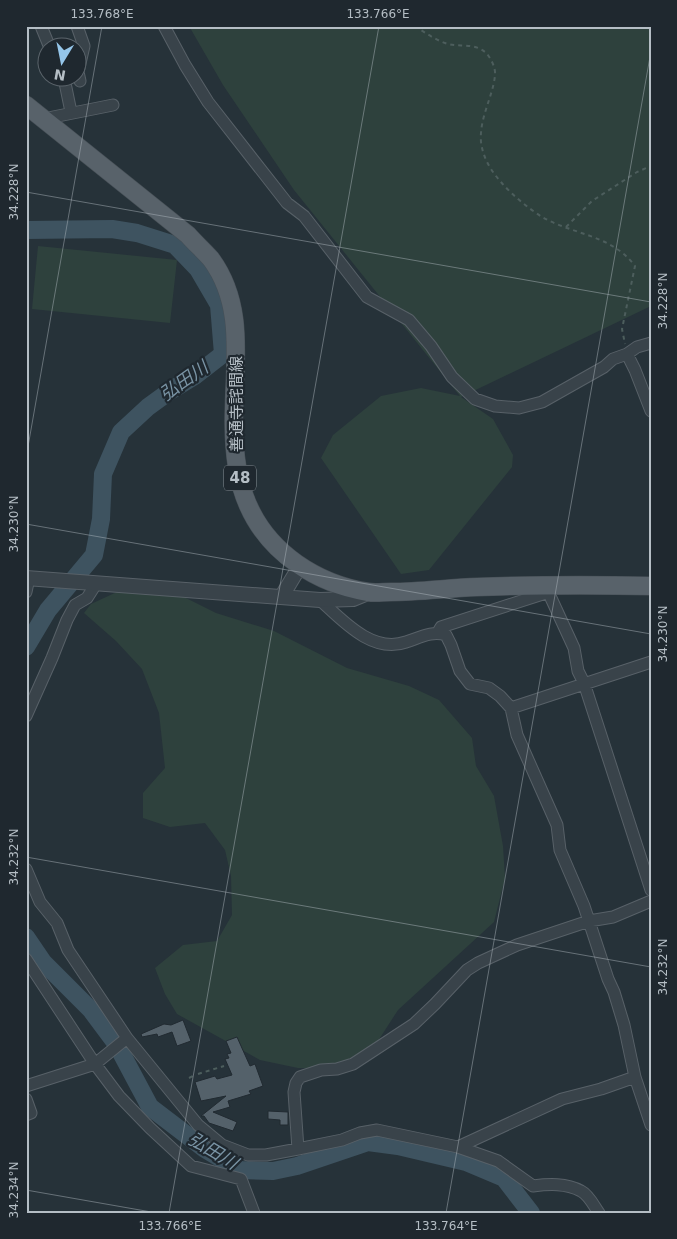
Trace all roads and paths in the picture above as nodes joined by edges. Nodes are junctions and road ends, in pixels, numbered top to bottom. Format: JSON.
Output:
{"nodes":[{"id":1,"x":41,"y":26,"type":"edge"},
{"id":2,"x":77,"y":26,"type":"edge"},
{"id":3,"x":164,"y":26,"type":"edge"},
{"id":4,"x":415,"y":26,"type":"edge"},
{"id":5,"x":46,"y":38,"type":"edge"},
{"id":6,"x":81,"y":38,"type":"edge"},
{"id":7,"x":66,"y":88,"type":"edge"},
{"id":8,"x":26,"y":105,"type":"edge"},
{"id":9,"x":112,"y":105,"type":"dead end"},
{"id":10,"x":71,"y":112,"type":"junction"},
{"id":11,"x":43,"y":119,"type":"junction"},
{"id":12,"x":651,"y":166,"type":"edge"},
{"id":13,"x":566,"y":227,"type":"junction"},
{"id":14,"x":651,"y":342,"type":"edge"},
{"id":15,"x":627,"y":354,"type":"junction"},
{"id":16,"x":651,"y":411,"type":"edge"},
{"id":17,"x":300,"y":566,"type":"junction"},
{"id":18,"x":27,"y":578,"type":"edge"},
{"id":19,"x":93,"y":584,"type":"junction"},
{"id":20,"x":651,"y":586,"type":"edge"},
{"id":21,"x":547,"y":589,"type":"junction"},
{"id":22,"x":26,"y":592,"type":"edge"},
{"id":23,"x":370,"y":592,"type":"junction"},
{"id":24,"x":282,"y":596,"type":"junction"},
{"id":25,"x":320,"y":600,"type":"junction"},
{"id":26,"x":438,"y":632,"type":"junction"},
{"id":27,"x":651,"y":662,"type":"edge"},
{"id":28,"x":584,"y":684,"type":"junction"},
{"id":29,"x":511,"y":708,"type":"junction"},
{"id":30,"x":26,"y":716,"type":"edge"},
{"id":31,"x":26,"y":869,"type":"edge"},
{"id":32,"x":651,"y":890,"type":"edge"},
{"id":33,"x":651,"y":901,"type":"edge"},
{"id":34,"x":589,"y":921,"type":"junction"},
{"id":35,"x":26,"y":959,"type":"edge"},
{"id":36,"x":127,"y":1038,"type":"junction"},
{"id":37,"x":94,"y":1064,"type":"junction"},
{"id":38,"x":224,"y":1066,"type":"dead end"},
{"id":39,"x":198,"y":1074,"type":"dead end"},
{"id":40,"x":193,"y":1076,"type":"dead end"},
{"id":41,"x":189,"y":1078,"type":"dead end"},
{"id":42,"x":635,"y":1078,"type":"junction"},
{"id":43,"x":26,"y":1086,"type":"edge"},
{"id":44,"x":26,"y":1100,"type":"edge"},
{"id":45,"x":26,"y":1115,"type":"edge"},
{"id":46,"x":651,"y":1125,"type":"edge"},
{"id":47,"x":458,"y":1147,"type":"junction"},
{"id":48,"x":298,"y":1149,"type":"junction"},
{"id":49,"x":254,"y":1213,"type":"edge"},
{"id":50,"x":599,"y":1213,"type":"edge"}],
"edges":[{"from":1,"to":5,"type":"street"},
{"from":2,"to":6,"type":"street"},
{"from":3,"to":15,"type":"street"},
{"from":4,"to":13,"type":"path"},
{"from":7,"to":10,"type":"street"},
{"from":8,"to":11,"type":"main road","name":"善通寺詫間線","number":"48"},
{"from":9,"to":10,"type":"street"},
{"from":10,"to":11,"type":"street"},
{"from":11,"to":17,"type":"main road","name":"善通寺詫間線","number":"48"},
{"from":12,"to":13,"type":"path"},
{"from":13,"to":15,"type":"path"},
{"from":14,"to":15,"type":"street"},
{"from":15,"to":16,"type":"street"},
{"from":17,"to":23,"type":"main road","name":"善通寺詫間線","number":"48"},
{"from":17,"to":24,"type":"street"},
{"from":18,"to":19,"type":"street"},
{"from":18,"to":22,"type":"street"},
{"from":19,"to":24,"type":"street"},
{"from":19,"to":30,"type":"street"},
{"from":20,"to":21,"type":"main road","name":"善通寺詫間線","number":"48"},
{"from":21,"to":23,"type":"main road","name":"善通寺詫間線","number":"48"},
{"from":21,"to":26,"type":"street"},
{"from":21,"to":28,"type":"street"},
{"from":23,"to":25,"type":"street"},
{"from":24,"to":25,"type":"street"},
{"from":25,"to":26,"type":"street"},
{"from":26,"to":29,"type":"street"},
{"from":27,"to":28,"type":"street"},
{"from":28,"to":29,"type":"street"},
{"from":28,"to":32,"type":"street"},
{"from":29,"to":34,"type":"street"},
{"from":31,"to":36,"type":"street"},
{"from":33,"to":34,"type":"street"},
{"from":34,"to":42,"type":"street"},
{"from":34,"to":48,"type":"street"},
{"from":35,"to":37,"type":"street"},
{"from":36,"to":37,"type":"street"},
{"from":36,"to":48,"type":"street"},
{"from":37,"to":43,"type":"street"},
{"from":37,"to":49,"type":"street"},
{"from":38,"to":39,"type":"path"},
{"from":40,"to":41,"type":"path"},
{"from":42,"to":46,"type":"street"},
{"from":42,"to":47,"type":"street"},
{"from":44,"to":45,"type":"street"},
{"from":47,"to":48,"type":"street"},
{"from":47,"to":50,"type":"street"}]}
